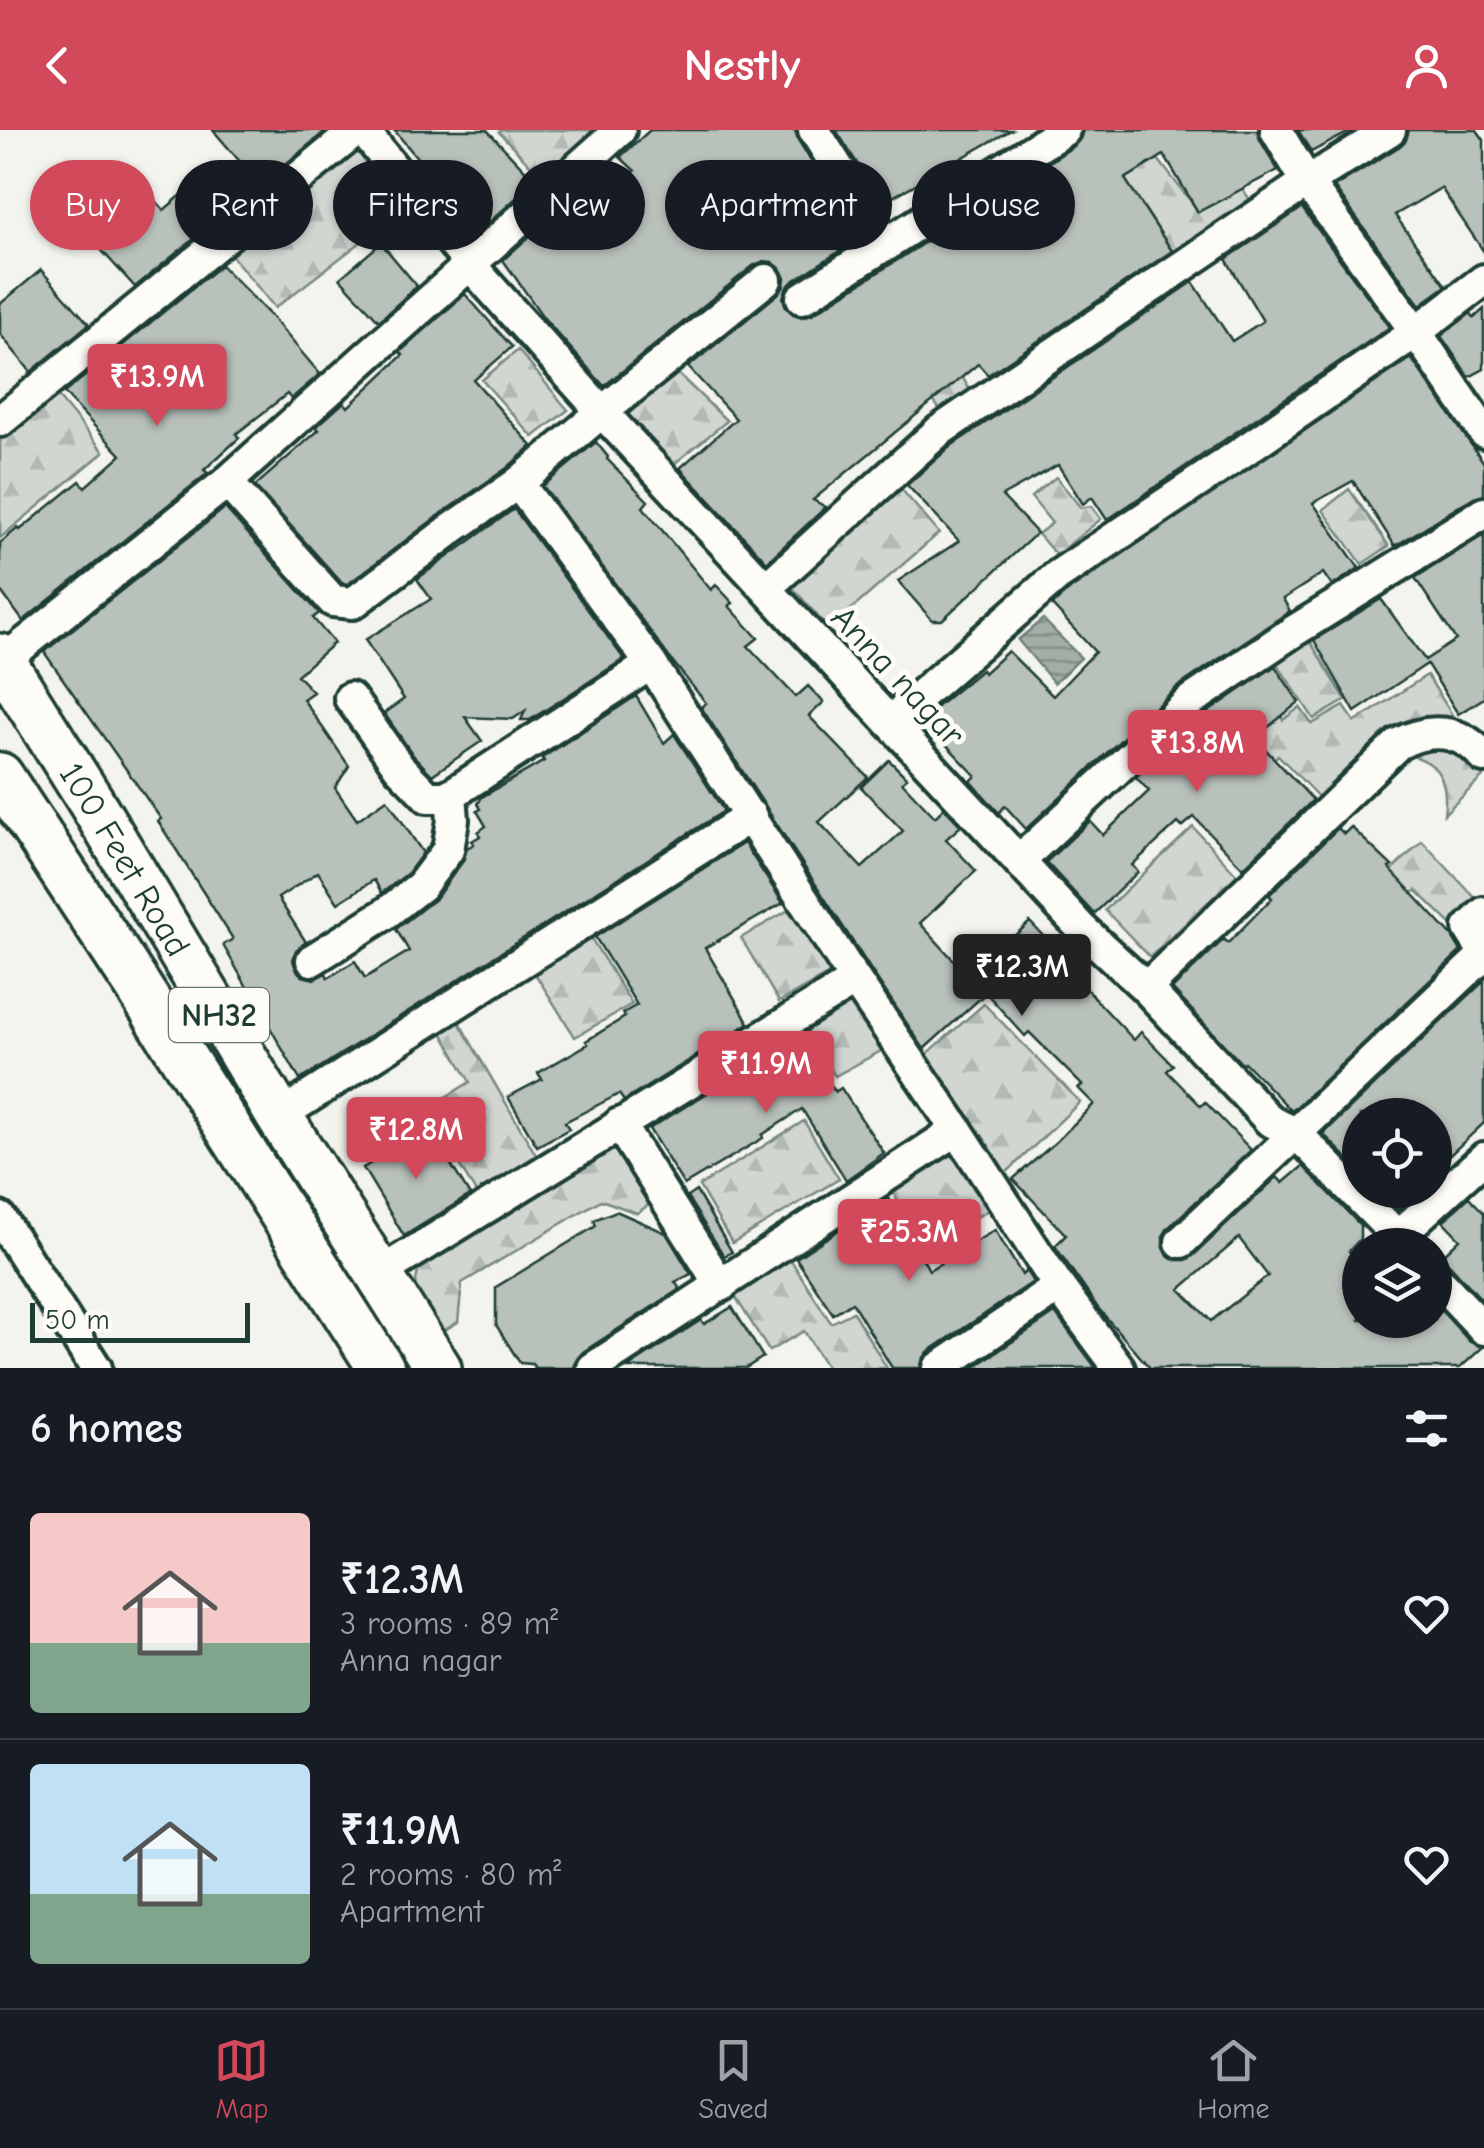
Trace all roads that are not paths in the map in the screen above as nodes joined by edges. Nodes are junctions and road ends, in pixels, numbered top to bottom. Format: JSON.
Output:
{"nodes":[{"id":1,"x":360,"y":130,"type":"edge"},
{"id":2,"x":620,"y":130,"type":"edge"},
{"id":3,"x":814,"y":130,"type":"edge"},
{"id":4,"x":1276,"y":130,"type":"edge"},
{"id":5,"x":1390,"y":130,"type":"edge"},
{"id":6,"x":1053,"y":133,"type":"edge"},
{"id":7,"x":833,"y":160,"type":"edge"},
{"id":8,"x":1307,"y":182,"type":"junction"},
{"id":9,"x":892,"y":242,"type":"edge"},
{"id":10,"x":879,"y":250,"type":"edge"},
{"id":11,"x":471,"y":266,"type":"junction"},
{"id":12,"x":766,"y":280,"type":"dead end"},
{"id":13,"x":1484,"y":280,"type":"edge"},
{"id":14,"x":802,"y":298,"type":"dead end"},
{"id":15,"x":1416,"y":332,"type":"junction"},
{"id":16,"x":602,"y":412,"type":"junction"},
{"id":17,"x":0,"y":421,"type":"edge"},
{"id":18,"x":1484,"y":432,"type":"edge"},
{"id":19,"x":227,"y":482,"type":"junction"},
{"id":20,"x":518,"y":483,"type":"junction"},
{"id":21,"x":1484,"y":513,"type":"edge"},
{"id":22,"x":766,"y":588,"type":"junction"},
{"id":23,"x":1,"y":662,"type":"edge"},
{"id":24,"x":651,"y":664,"type":"junction"},
{"id":25,"x":350,"y":698,"type":"dead end"},
{"id":26,"x":890,"y":722,"type":"junction"},
{"id":27,"x":1472,"y":728,"type":"edge"},
{"id":28,"x":1484,"y":757,"type":"edge"},
{"id":29,"x":0,"y":776,"type":"edge"},
{"id":30,"x":451,"y":794,"type":"junction"},
{"id":31,"x":751,"y":816,"type":"junction"},
{"id":32,"x":1019,"y":861,"type":"junction"},
{"id":33,"x":1484,"y":913,"type":"edge"},
{"id":34,"x":1484,"y":954,"type":"edge"},
{"id":35,"x":312,"y":960,"type":"dead end"},
{"id":36,"x":855,"y":980,"type":"junction"},
{"id":37,"x":1146,"y":988,"type":"junction"},
{"id":38,"x":279,"y":1116,"type":"junction"},
{"id":39,"x":619,"y":1124,"type":"junction"},
{"id":40,"x":957,"y":1130,"type":"junction"},
{"id":41,"x":1296,"y":1133,"type":"junction"},
{"id":42,"x":1484,"y":1158,"type":"edge"},
{"id":43,"x":0,"y":1218,"type":"edge"},
{"id":44,"x":1389,"y":1228,"type":"edge"},
{"id":45,"x":1415,"y":1228,"type":"edge"},
{"id":46,"x":1181,"y":1242,"type":"dead end"},
{"id":47,"x":378,"y":1274,"type":"junction"},
{"id":48,"x":720,"y":1286,"type":"junction"},
{"id":49,"x":1059,"y":1287,"type":"junction"},
{"id":50,"x":1452,"y":1295,"type":"edge"},
{"id":51,"x":1484,"y":1330,"type":"edge"},
{"id":52,"x":96,"y":1368,"type":"edge"},
{"id":53,"x":382,"y":1368,"type":"edge"},
{"id":54,"x":438,"y":1368,"type":"edge"},
{"id":55,"x":592,"y":1368,"type":"edge"},
{"id":56,"x":939,"y":1368,"type":"edge"},
{"id":57,"x":1119,"y":1368,"type":"edge"}],
"edges":[{"from":1,"to":11,"type":"street","name":"Anna nagar"},
{"from":1,"to":17,"type":"street","name":"Anna nagar"},
{"from":2,"to":11,"type":"street"},
{"from":3,"to":7,"type":"street"},
{"from":4,"to":8,"type":"street"},
{"from":5,"to":8,"type":"street"},
{"from":6,"to":9,"type":"street"},
{"from":8,"to":15,"type":"street"},
{"from":8,"to":22,"type":"street"},
{"from":10,"to":14,"type":"street"},
{"from":11,"to":16,"type":"street","name":"Anna nagar"},
{"from":11,"to":19,"type":"street"},
{"from":12,"to":16,"type":"street"},
{"from":13,"to":15,"type":"street"},
{"from":15,"to":18,"type":"street"},
{"from":15,"to":26,"type":"street"},
{"from":16,"to":20,"type":"street"},
{"from":16,"to":22,"type":"street","name":"Anna nagar"},
{"from":19,"to":20,"type":"street"},
{"from":19,"to":23,"type":"street"},
{"from":20,"to":24,"type":"street"},
{"from":21,"to":32,"type":"street"},
{"from":22,"to":26,"type":"street","name":"Anna nagar"},
{"from":23,"to":38,"type":"highway","name":"100 Feet Road","number":"NH32"},
{"from":24,"to":30,"type":"street"},
{"from":24,"to":31,"type":"street"},
{"from":25,"to":30,"type":"street"},
{"from":26,"to":32,"type":"street","name":"Anna nagar"},
{"from":27,"to":28,"type":"street"},
{"from":27,"to":37,"type":"street"},
{"from":29,"to":53,"type":"highway","name":"100 Feet Road","number":"NH32"},
{"from":30,"to":35,"type":"street"},
{"from":31,"to":36,"type":"street"},
{"from":31,"to":38,"type":"street"},
{"from":32,"to":37,"type":"street","name":"Anna nagar"},
{"from":33,"to":34,"type":"street"},
{"from":34,"to":41,"type":"street"},
{"from":36,"to":39,"type":"street"},
{"from":36,"to":40,"type":"street"},
{"from":37,"to":41,"type":"street","name":"Anna nagar"},
{"from":38,"to":47,"type":"highway","name":"100 Feet Road","number":"NH32"},
{"from":39,"to":47,"type":"street"},
{"from":39,"to":48,"type":"street"},
{"from":40,"to":48,"type":"street"},
{"from":40,"to":49,"type":"street"},
{"from":41,"to":44,"type":"street","name":"Anna nagar"},
{"from":41,"to":46,"type":"street"},
{"from":42,"to":45,"type":"street"},
{"from":43,"to":52,"type":"street"},
{"from":47,"to":54,"type":"highway","name":"100 Feet Road","number":"NH32"},
{"from":48,"to":55,"type":"street"},
{"from":49,"to":56,"type":"street"},
{"from":49,"to":57,"type":"street"},
{"from":50,"to":51,"type":"street"}]}
